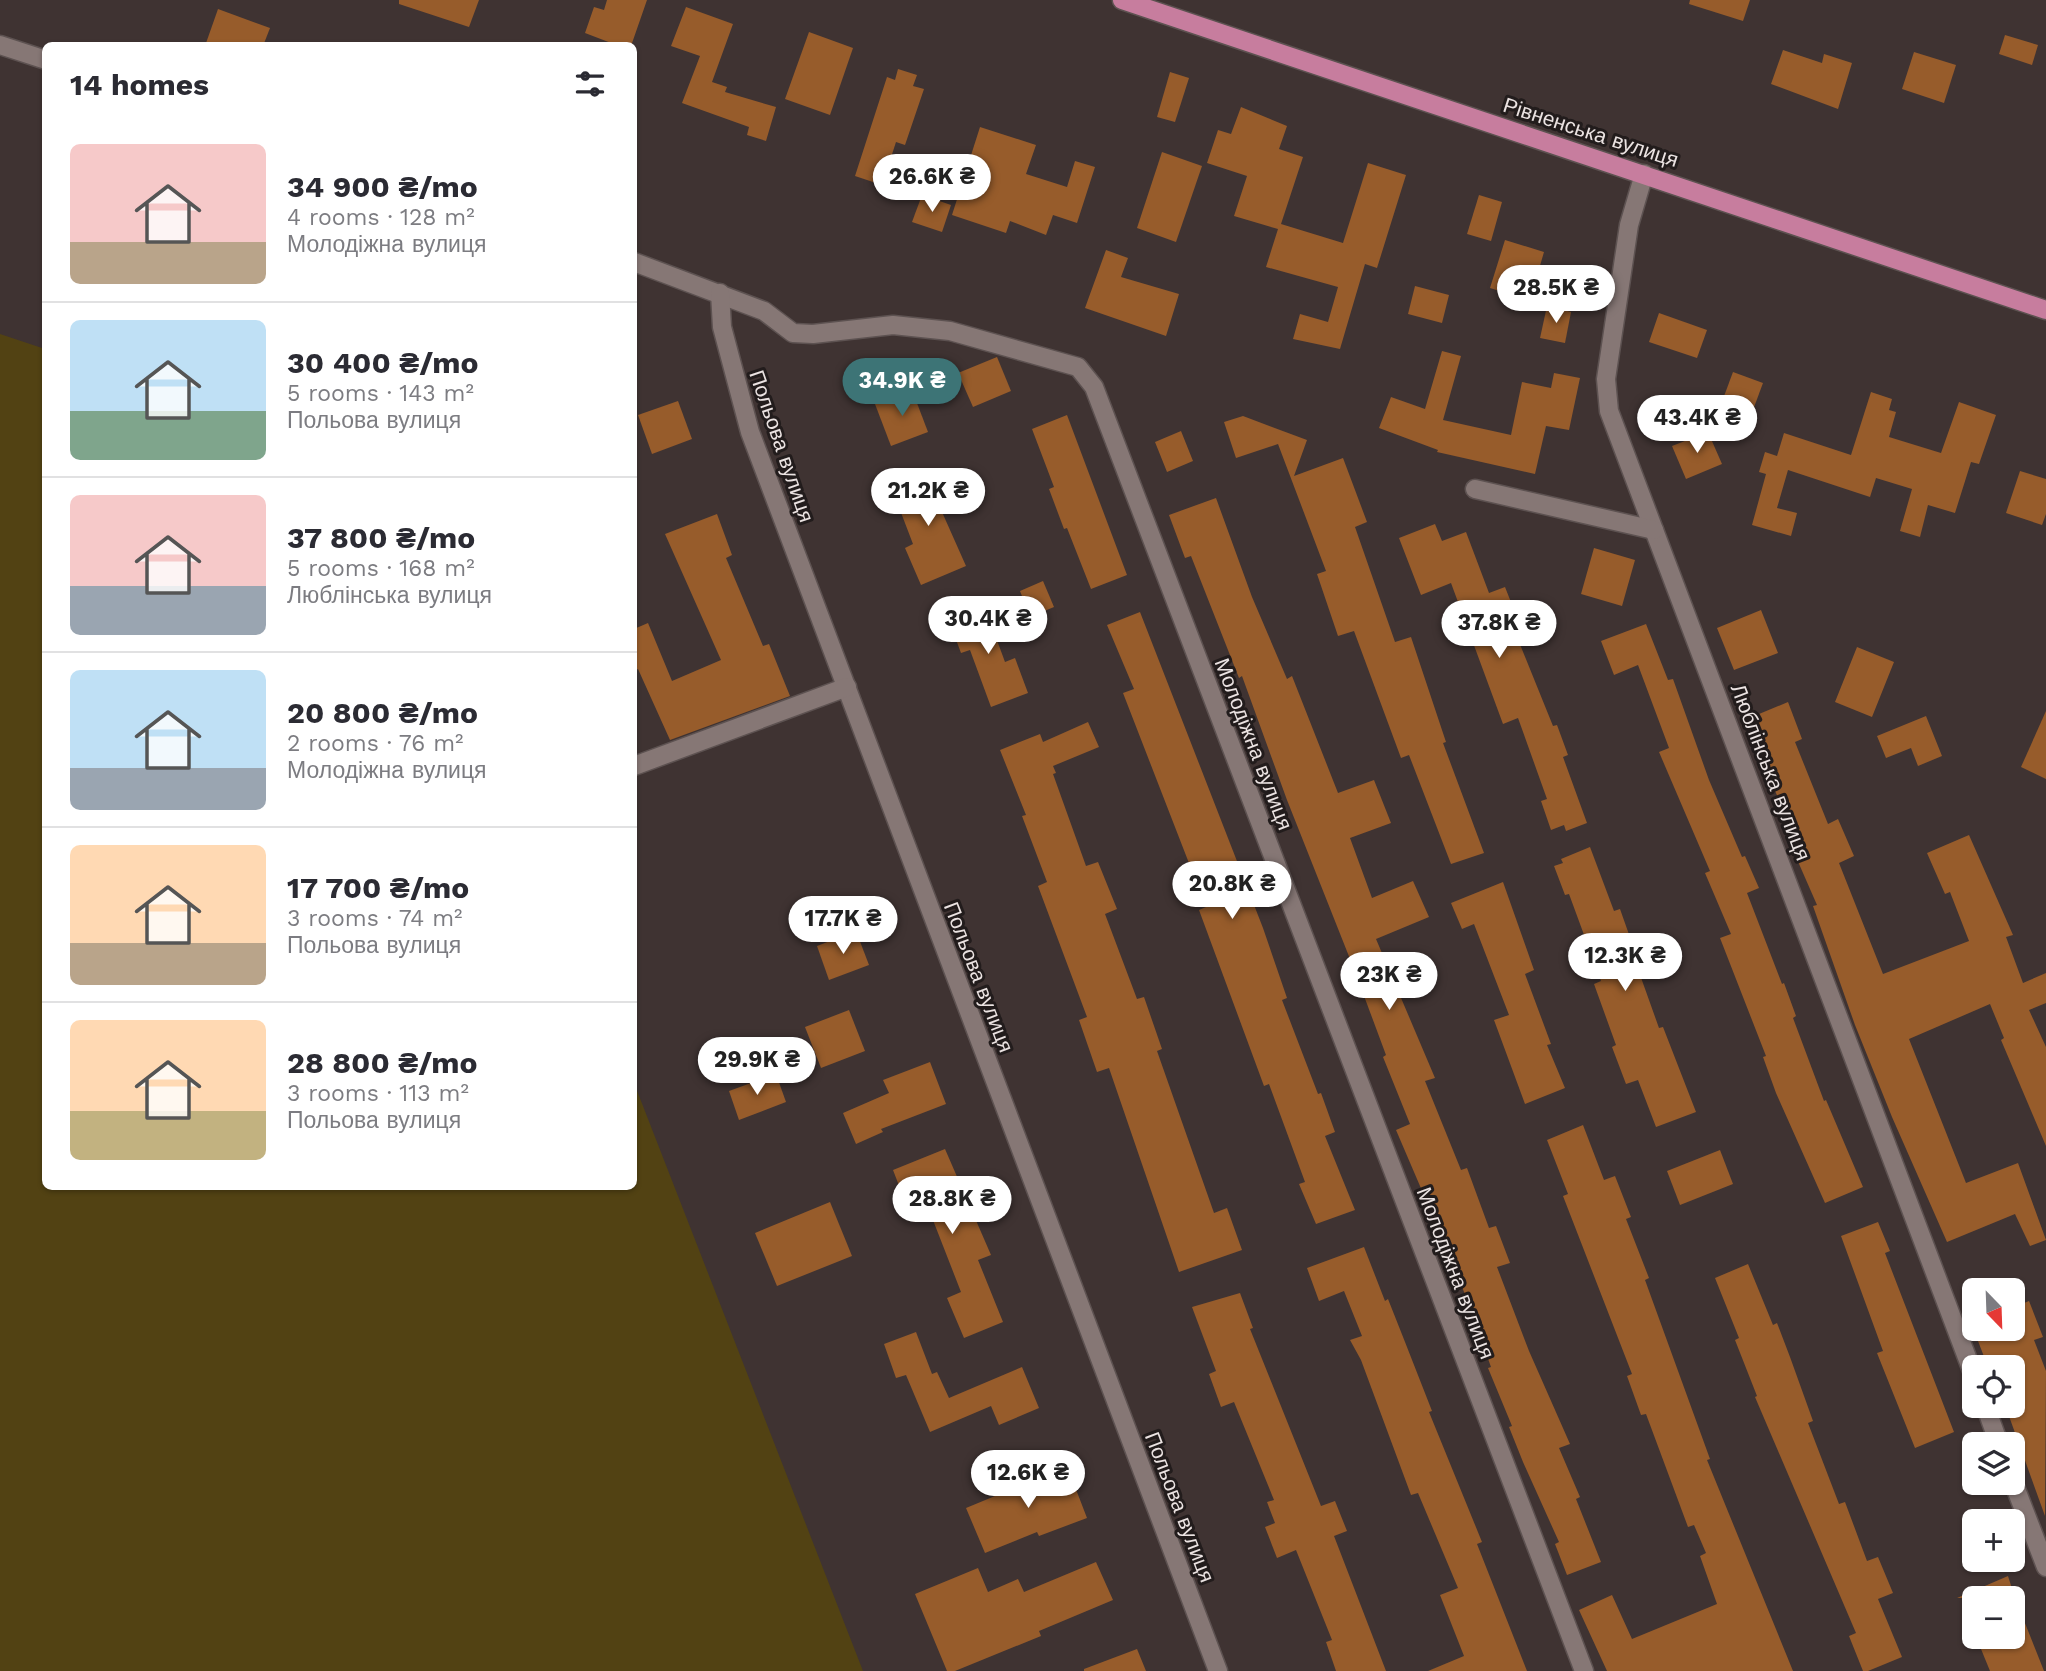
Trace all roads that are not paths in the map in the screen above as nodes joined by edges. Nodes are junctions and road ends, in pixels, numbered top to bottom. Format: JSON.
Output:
{"nodes":[{"id":1,"x":1122,"y":0,"type":"edge"},
{"id":2,"x":0,"y":45,"type":"edge"},
{"id":3,"x":42,"y":59,"type":"edge"},
{"id":4,"x":1644,"y":174,"type":"junction"},
{"id":5,"x":637,"y":263,"type":"edge"},
{"id":6,"x":720,"y":293,"type":"junction"},
{"id":7,"x":2046,"y":310,"type":"edge"},
{"id":8,"x":1475,"y":489,"type":"dead end"},
{"id":9,"x":1654,"y":530,"type":"junction"},
{"id":10,"x":847,"y":687,"type":"junction"},
{"id":11,"x":637,"y":765,"type":"edge"},
{"id":12,"x":1966,"y":1355,"type":"edge"},
{"id":13,"x":2018,"y":1495,"type":"edge"},
{"id":14,"x":2046,"y":1567,"type":"edge"},
{"id":15,"x":1218,"y":1671,"type":"edge"},
{"id":16,"x":1584,"y":1671,"type":"edge"}],
"edges":[{"from":1,"to":4,"type":"main road","name":"Рівненська вулиця"},
{"from":2,"to":3,"type":"street"},
{"from":4,"to":7,"type":"main road","name":"Рівненська вулиця"},
{"from":4,"to":9,"type":"street","name":"Люблінська вулиця"},
{"from":5,"to":6,"type":"street"},
{"from":6,"to":10,"type":"street","name":"Польова вулиця"},
{"from":6,"to":16,"type":"street","name":"Молодіжна вулиця"},
{"from":8,"to":9,"type":"street"},
{"from":9,"to":12,"type":"street","name":"Люблінська вулиця"},
{"from":10,"to":11,"type":"street"},
{"from":10,"to":15,"type":"street","name":"Польова вулиця"},
{"from":13,"to":14,"type":"street"}]}
